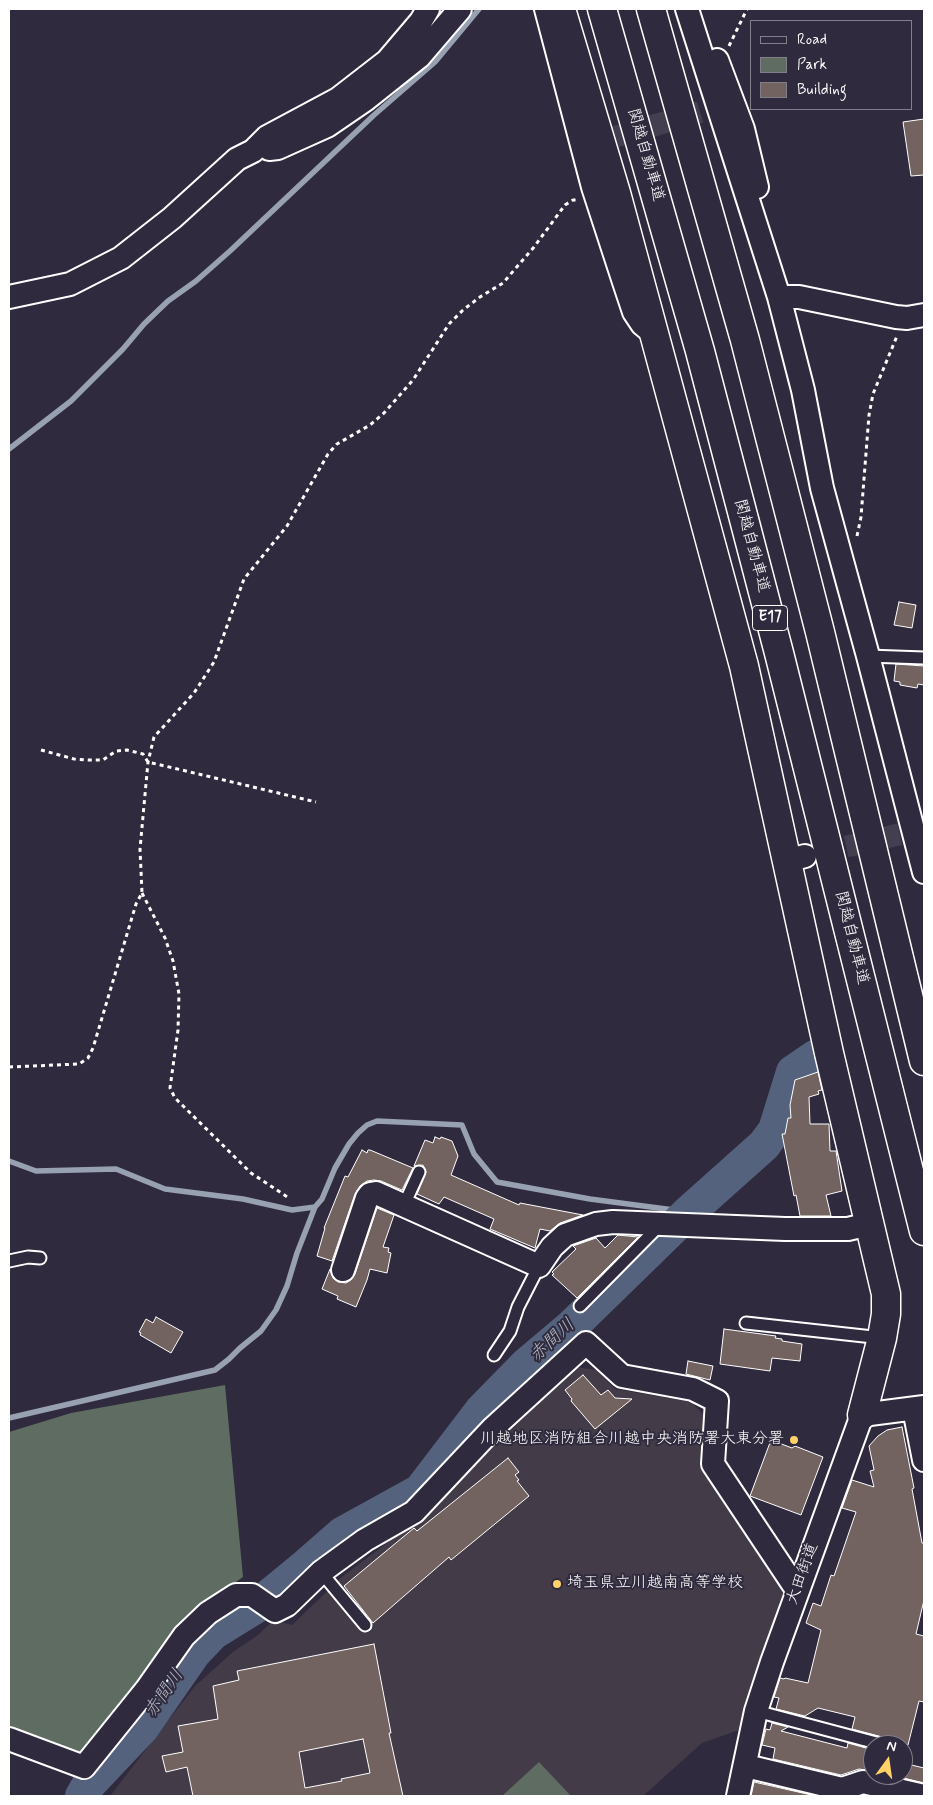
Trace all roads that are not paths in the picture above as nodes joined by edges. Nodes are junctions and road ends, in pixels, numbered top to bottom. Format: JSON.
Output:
{"nodes":[{"id":1,"x":428,"y":9,"type":"edge"},
{"id":2,"x":460,"y":9,"type":"edge"},
{"id":3,"x":546,"y":9,"type":"edge"},
{"id":4,"x":560,"y":9,"type":"edge"},
{"id":5,"x":602,"y":9,"type":"edge"},
{"id":6,"x":650,"y":9,"type":"edge"},
{"id":7,"x":687,"y":9,"type":"edge"},
{"id":8,"x":702,"y":9,"type":"edge"},
{"id":9,"x":253,"y":151,"type":"junction"},
{"id":10,"x":777,"y":293,"type":"junction"},
{"id":11,"x":9,"y":297,"type":"edge"},
{"id":12,"x":916,"y":316,"type":"edge"},
{"id":13,"x":654,"y":334,"type":"junction"},
{"id":14,"x":868,"y":656,"type":"junction"},
{"id":15,"x":924,"y":658,"type":"edge"},
{"id":16,"x":924,"y":872,"type":"edge"},
{"id":17,"x":924,"y":1061,"type":"edge"},
{"id":18,"x":419,"y":1172,"type":"dead end"},
{"id":19,"x":404,"y":1204,"type":"junction"},
{"id":20,"x":673,"y":1224,"type":"junction"},
{"id":21,"x":869,"y":1224,"type":"junction"},
{"id":22,"x":924,"y":1231,"type":"edge"},
{"id":23,"x":40,"y":1258,"type":"dead end"},
{"id":24,"x":9,"y":1261,"type":"edge"},
{"id":25,"x":539,"y":1266,"type":"junction"},
{"id":26,"x":343,"y":1270,"type":"dead end"},
{"id":27,"x":580,"y":1306,"type":"dead end"},
{"id":28,"x":746,"y":1322,"type":"dead end"},
{"id":29,"x":882,"y":1338,"type":"junction"},
{"id":30,"x":494,"y":1354,"type":"dead end"},
{"id":31,"x":919,"y":1408,"type":"edge"},
{"id":32,"x":862,"y":1415,"type":"junction"},
{"id":33,"x":924,"y":1460,"type":"edge"},
{"id":34,"x":321,"y":1572,"type":"junction"},
{"id":35,"x":797,"y":1590,"type":"junction"},
{"id":36,"x":365,"y":1625,"type":"dead end"},
{"id":37,"x":756,"y":1712,"type":"junction"},
{"id":38,"x":9,"y":1739,"type":"edge"},
{"id":39,"x":863,"y":1740,"type":"edge"},
{"id":40,"x":746,"y":1766,"type":"junction"},
{"id":41,"x":738,"y":1796,"type":"edge"},
{"id":42,"x":924,"y":1796,"type":"edge"}],
"edges":[{"from":1,"to":9,"type":"street"},
{"from":2,"to":9,"type":"street"},
{"from":3,"to":13,"type":"street"},
{"from":4,"to":13,"type":"main road"},
{"from":5,"to":22,"type":"main road","name":"関越自動車道","number":"E17"},
{"from":6,"to":17,"type":"main road"},
{"from":7,"to":10,"type":"street"},
{"from":8,"to":10,"type":"street"},
{"from":9,"to":11,"type":"street"},
{"from":10,"to":12,"type":"street"},
{"from":10,"to":14,"type":"street"},
{"from":13,"to":21,"type":"main road"},
{"from":14,"to":15,"type":"lane"},
{"from":14,"to":16,"type":"street"},
{"from":18,"to":19,"type":"lane"},
{"from":19,"to":25,"type":"street"},
{"from":19,"to":26,"type":"street"},
{"from":20,"to":21,"type":"street"},
{"from":20,"to":25,"type":"street"},
{"from":20,"to":27,"type":"lane"},
{"from":21,"to":29,"type":"main road"},
{"from":23,"to":24,"type":"lane"},
{"from":25,"to":30,"type":"lane"},
{"from":28,"to":29,"type":"lane"},
{"from":29,"to":32,"type":"main road"},
{"from":31,"to":32,"type":"street"},
{"from":31,"to":33,"type":"street"},
{"from":32,"to":35,"type":"street","name":"大田街道"},
{"from":34,"to":35,"type":"street"},
{"from":34,"to":36,"type":"lane"},
{"from":34,"to":38,"type":"street"},
{"from":35,"to":37,"type":"street","name":"大田街道"},
{"from":37,"to":39,"type":"lane"},
{"from":37,"to":40,"type":"street","name":"大田街道"},
{"from":40,"to":41,"type":"street","name":"大田街道"},
{"from":40,"to":42,"type":"street"}]}
